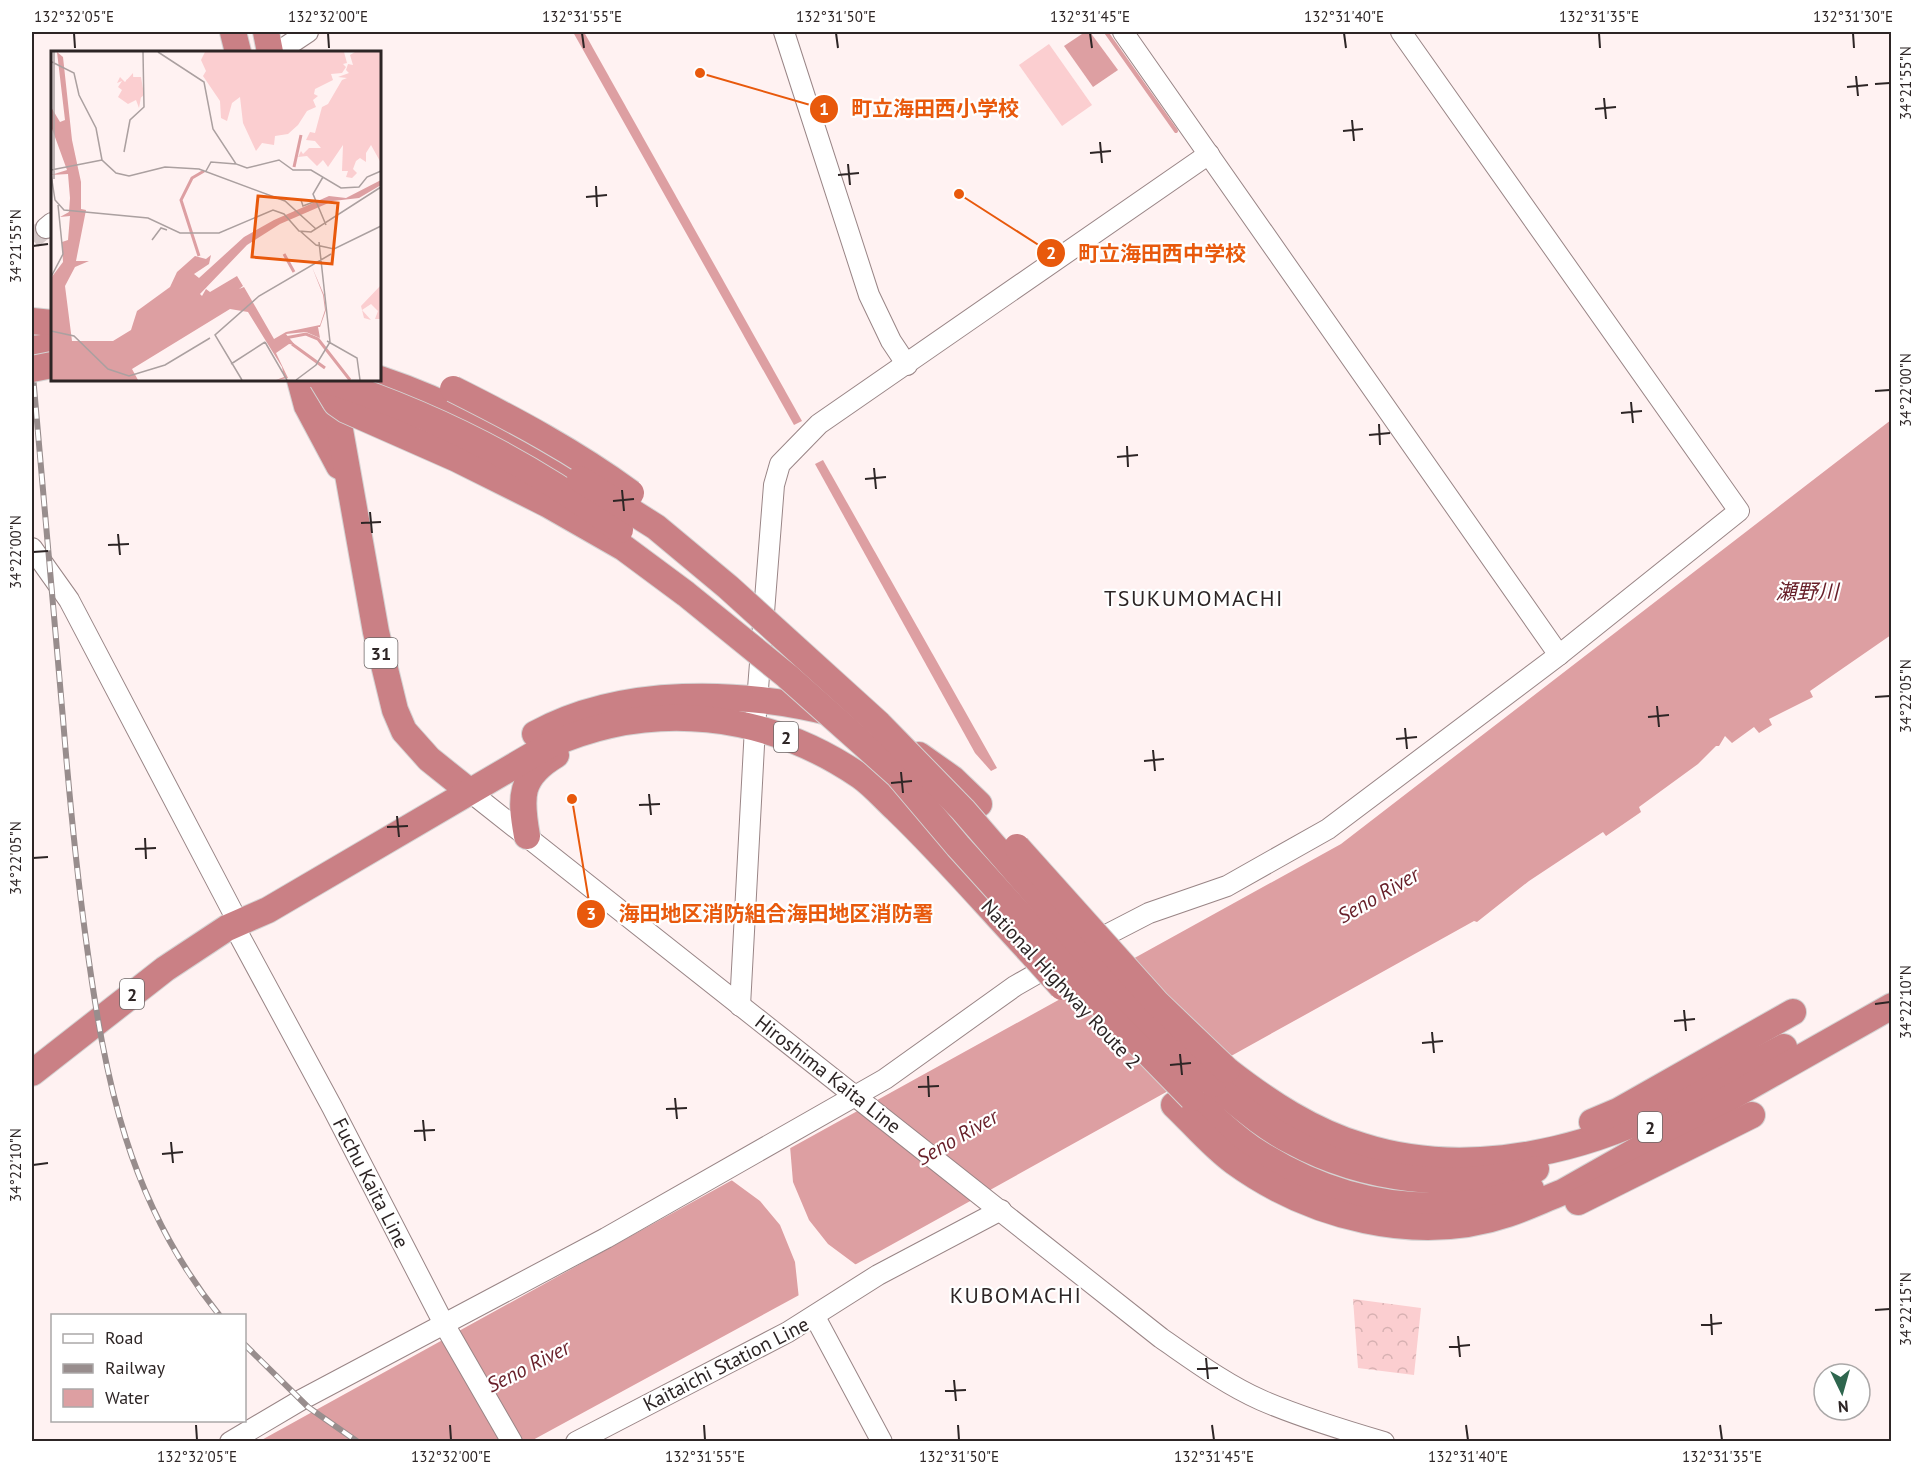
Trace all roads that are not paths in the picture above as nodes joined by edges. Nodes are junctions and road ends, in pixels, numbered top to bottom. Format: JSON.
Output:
{"nodes":[{"id":1,"x":233,"y":32,"type":"edge"},
{"id":2,"x":246,"y":32,"type":"edge"},
{"id":3,"x":266,"y":32,"type":"edge"},
{"id":4,"x":308,"y":32,"type":"edge"},
{"id":5,"x":784,"y":32,"type":"edge"},
{"id":6,"x":1123,"y":32,"type":"edge"},
{"id":7,"x":1401,"y":32,"type":"edge"},
{"id":8,"x":238,"y":51,"type":"edge"},
{"id":9,"x":250,"y":51,"type":"edge"},
{"id":10,"x":270,"y":51,"type":"edge"},
{"id":11,"x":280,"y":51,"type":"edge"},
{"id":12,"x":1209,"y":154,"type":"junction"},
{"id":13,"x":32,"y":321,"type":"edge"},
{"id":14,"x":51,"y":323,"type":"edge"},
{"id":15,"x":32,"y":332,"type":"edge"},
{"id":16,"x":51,"y":333,"type":"edge"},
{"id":17,"x":51,"y":347,"type":"edge"},
{"id":18,"x":32,"y":349,"type":"edge"},
{"id":19,"x":381,"y":361,"type":"edge"},
{"id":20,"x":51,"y":365,"type":"edge"},
{"id":21,"x":907,"y":365,"type":"junction"},
{"id":22,"x":32,"y":369,"type":"edge"},
{"id":23,"x":381,"y":379,"type":"edge"},
{"id":24,"x":300,"y":381,"type":"edge"},
{"id":25,"x":323,"y":381,"type":"edge"},
{"id":26,"x":329,"y":381,"type":"edge"},
{"id":27,"x":332,"y":381,"type":"edge"},
{"id":28,"x":352,"y":502,"type":"junction"},
{"id":29,"x":32,"y":548,"type":"edge"},
{"id":30,"x":1558,"y":655,"type":"junction"},
{"id":31,"x":787,"y":676,"type":"junction"},
{"id":32,"x":757,"y":702,"type":"junction"},
{"id":33,"x":629,"y":722,"type":"junction"},
{"id":34,"x":755,"y":727,"type":"junction"},
{"id":35,"x":463,"y":785,"type":"junction"},
{"id":36,"x":971,"y":807,"type":"junction"},
{"id":37,"x":527,"y":836,"type":"junction"},
{"id":38,"x":236,"y":923,"type":"junction"},
{"id":39,"x":1892,"y":987,"type":"edge"},
{"id":40,"x":740,"y":1006,"type":"junction"},
{"id":41,"x":1892,"y":1006,"type":"edge"},
{"id":42,"x":1793,"y":1012,"type":"dead end"},
{"id":43,"x":32,"y":1073,"type":"edge"},
{"id":44,"x":1201,"y":1089,"type":"junction"},
{"id":45,"x":855,"y":1096,"type":"junction"},
{"id":46,"x":1752,"y":1115,"type":"dead end"},
{"id":47,"x":1482,"y":1169,"type":"junction"},
{"id":48,"x":995,"y":1205,"type":"junction"},
{"id":49,"x":1463,"y":1218,"type":"junction"},
{"id":50,"x":815,"y":1317,"type":"junction"},
{"id":51,"x":447,"y":1329,"type":"junction"},
{"id":52,"x":230,"y":1442,"type":"edge"},
{"id":53,"x":512,"y":1442,"type":"edge"},
{"id":54,"x":576,"y":1442,"type":"edge"},
{"id":55,"x":882,"y":1442,"type":"edge"},
{"id":56,"x":1384,"y":1442,"type":"edge"}],
"edges":[{"from":1,"to":8,"type":"highway"},
{"from":2,"to":9,"type":"highway"},
{"from":3,"to":10,"type":"highway"},
{"from":4,"to":11,"type":"street"},
{"from":5,"to":21,"type":"street"},
{"from":6,"to":12,"type":"street"},
{"from":7,"to":30,"type":"street"},
{"from":12,"to":21,"type":"street"},
{"from":12,"to":30,"type":"street"},
{"from":13,"to":14,"type":"highway"},
{"from":15,"to":16,"type":"highway"},
{"from":17,"to":18,"type":"highway"},
{"from":19,"to":36,"type":"highway","bridge":true},
{"from":20,"to":22,"type":"highway","bridge":true},
{"from":21,"to":32,"type":"street"},
{"from":23,"to":36,"type":"highway","number":"2","bridge":true},
{"from":24,"to":28,"type":"highway","number":"31"},
{"from":25,"to":31,"type":"highway","bridge":true},
{"from":26,"to":28,"type":"highway","number":"31"},
{"from":27,"to":31,"type":"highway","number":"2","bridge":true},
{"from":28,"to":35,"type":"highway","number":"31"},
{"from":29,"to":38,"type":"street","name":"Fuchu Kaita Line"},
{"from":30,"to":45,"type":"street"},
{"from":31,"to":44,"type":"highway","number":"2","bridge":true},
{"from":32,"to":34,"type":"street"},
{"from":32,"to":35,"type":"highway","name":"National Highway Route 2","number":"2"},
{"from":32,"to":36,"type":"highway","name":"National Highway Route 2","number":"2"},
{"from":33,"to":34,"type":"highway","name":"National Highway Route 2","number":"2"},
{"from":33,"to":35,"type":"highway","name":"National Highway Route 2","number":"2"},
{"from":33,"to":37,"type":"highway"},
{"from":34,"to":40,"type":"street"},
{"from":34,"to":44,"type":"highway","name":"National Highway Route 2","number":"2","bridge":true},
{"from":35,"to":37,"type":"street","name":"Hiroshima Kaita Line"},
{"from":35,"to":38,"type":"highway","name":"National Highway Route 2","number":"2"},
{"from":36,"to":44,"type":"highway","number":"2","bridge":true},
{"from":37,"to":40,"type":"street","name":"Hiroshima Kaita Line"},
{"from":38,"to":43,"type":"highway","name":"National Highway Route 2","number":"2"},
{"from":38,"to":51,"type":"street","name":"Fuchu Kaita Line"},
{"from":39,"to":47,"type":"highway","number":"2"},
{"from":40,"to":45,"type":"street","name":"Hiroshima Kaita Line"},
{"from":41,"to":49,"type":"highway","number":"2"},
{"from":42,"to":47,"type":"highway"},
{"from":44,"to":47,"type":"highway","name":"National Highway Route 2","number":"2"},
{"from":44,"to":49,"type":"highway","number":"2"},
{"from":45,"to":48,"type":"street","name":"Hiroshima Kaita Line"},
{"from":45,"to":51,"type":"street"},
{"from":46,"to":49,"type":"highway"},
{"from":48,"to":50,"type":"street"},
{"from":48,"to":56,"type":"street","name":"Hiroshima Kaita Line"},
{"from":50,"to":54,"type":"street","name":"Kaitaichi Station Line"},
{"from":50,"to":55,"type":"street","name":"Kaitaichi Station Line"},
{"from":51,"to":52,"type":"street"},
{"from":51,"to":53,"type":"street","name":"Fuchu Kaita Line"}]}
